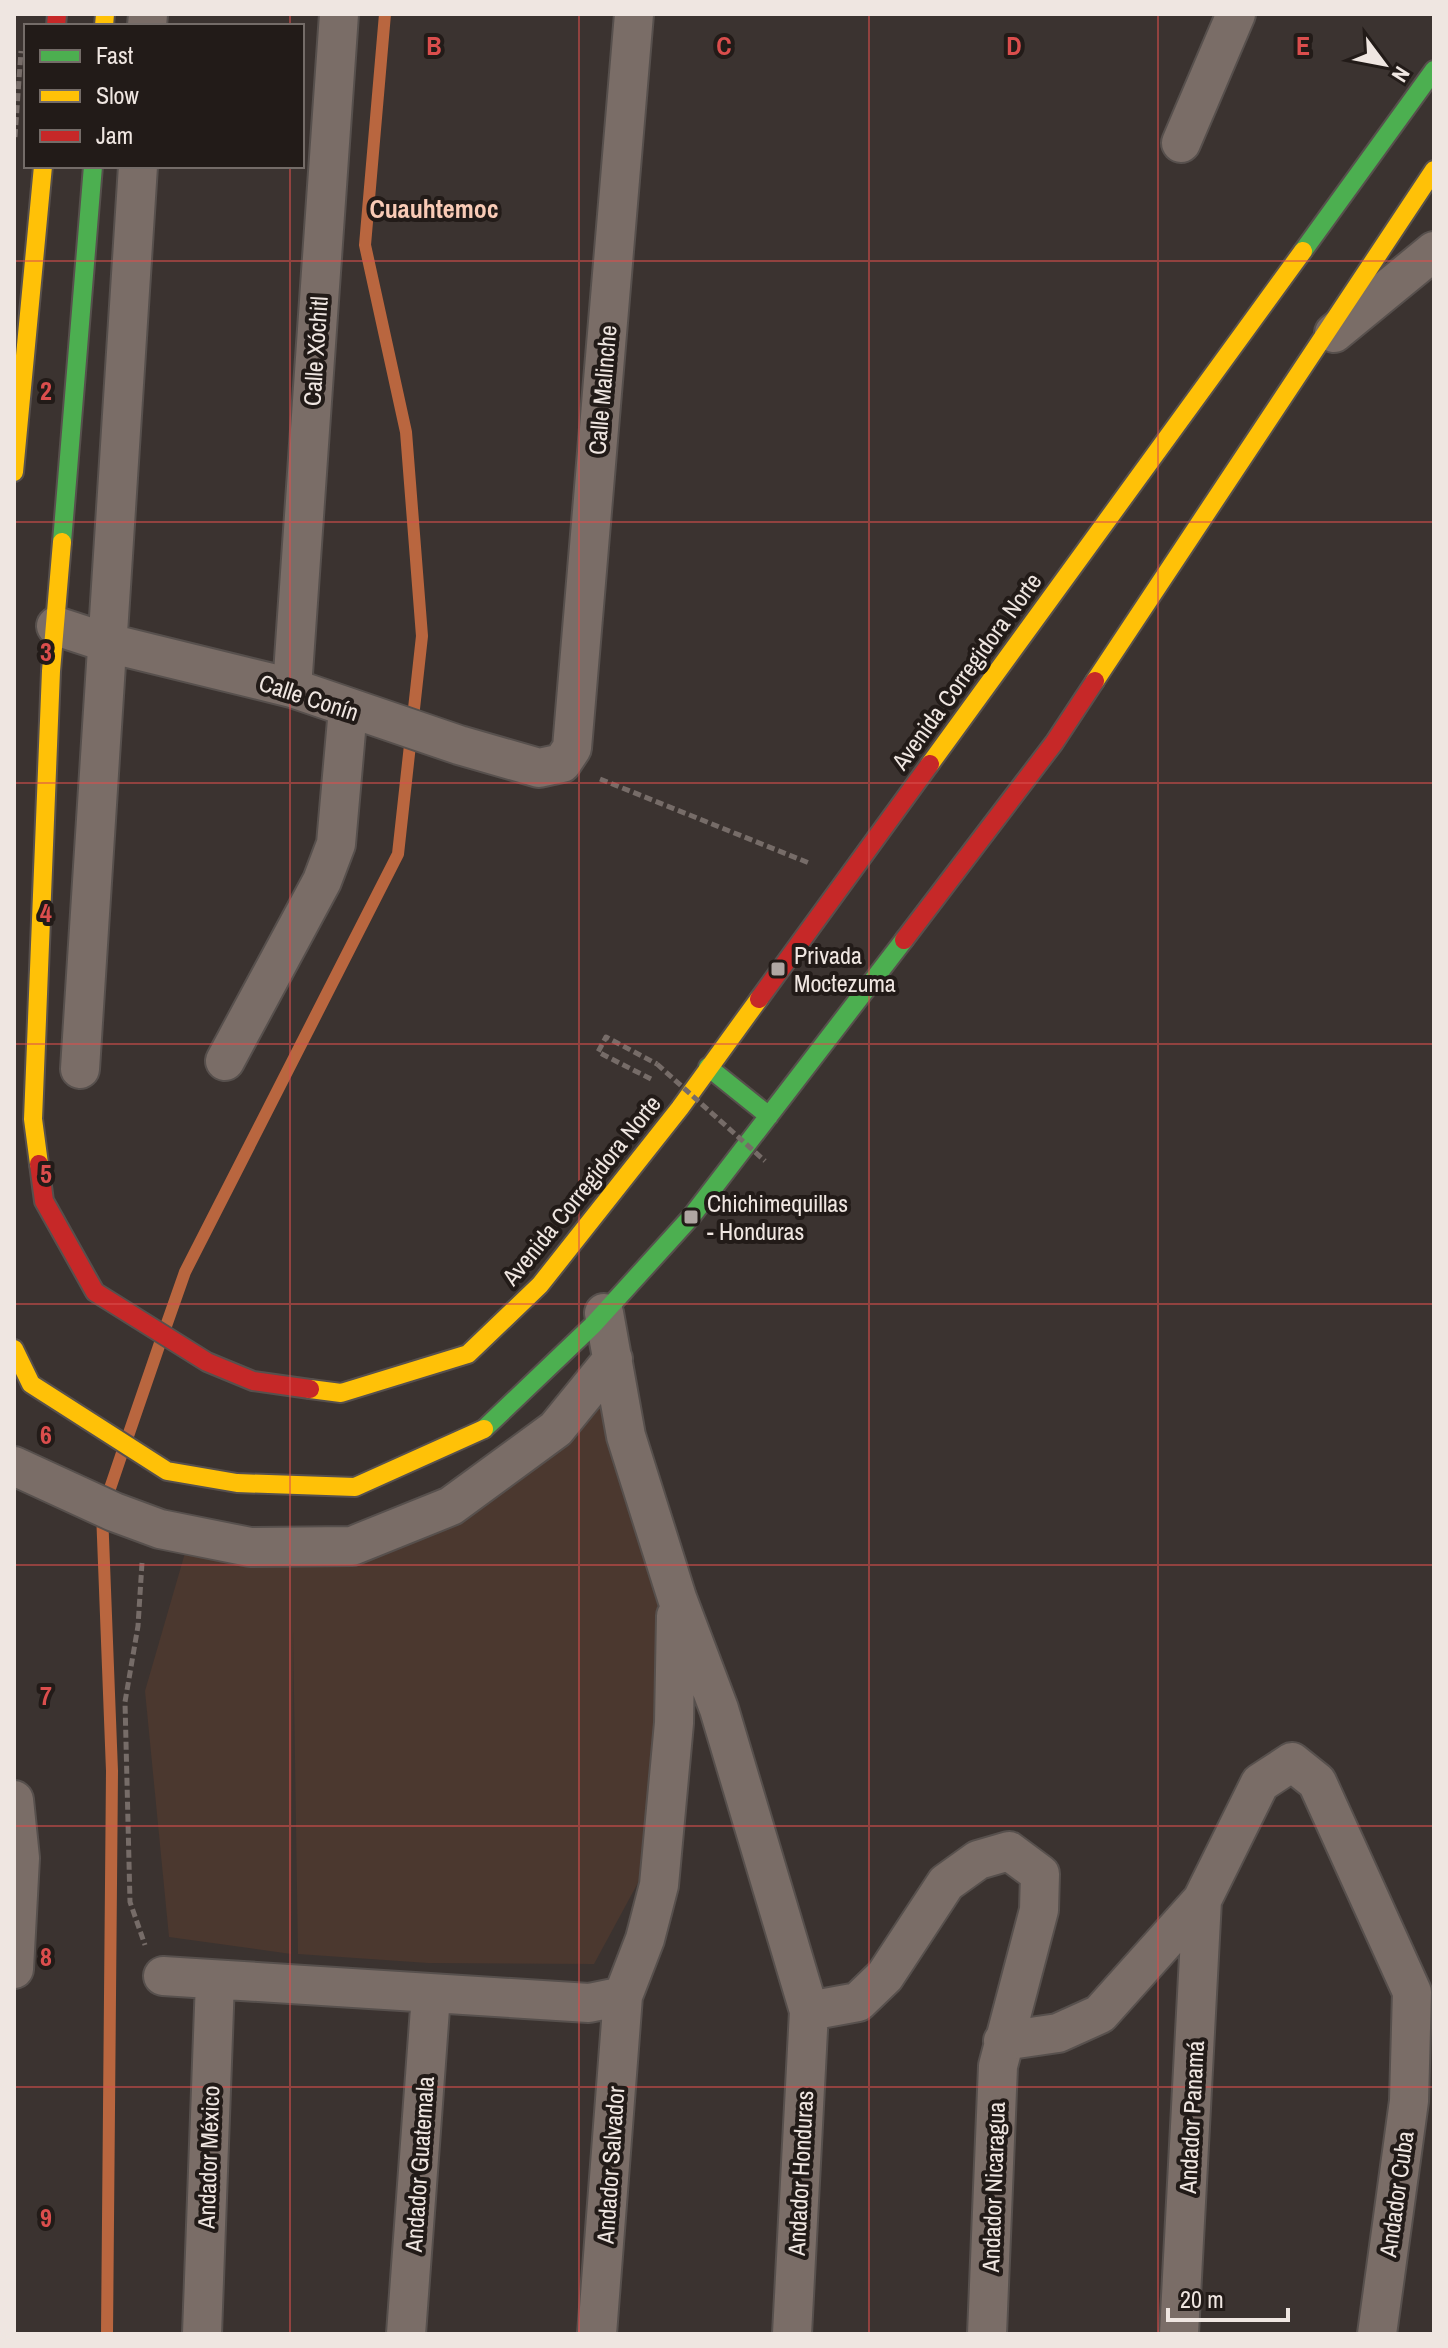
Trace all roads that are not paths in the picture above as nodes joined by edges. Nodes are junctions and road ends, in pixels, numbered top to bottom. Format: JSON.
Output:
{"nodes":[{"id":1,"x":339,"y":14,"type":"edge"},
{"id":2,"x":634,"y":14,"type":"edge"},
{"id":3,"x":1236,"y":14,"type":"edge"},
{"id":4,"x":1434,"y":70,"type":"edge"},
{"id":5,"x":1181,"y":143,"type":"dead end"},
{"id":6,"x":43,"y":168,"type":"edge"},
{"id":7,"x":93,"y":168,"type":"edge"},
{"id":8,"x":138,"y":168,"type":"edge"},
{"id":9,"x":1434,"y":170,"type":"edge"},
{"id":10,"x":1434,"y":251,"type":"edge"},
{"id":11,"x":1317,"y":347,"type":"junction"},
{"id":12,"x":14,"y":472,"type":"edge"},
{"id":13,"x":56,"y":626,"type":"junction"},
{"id":14,"x":108,"y":643,"type":"junction"},
{"id":15,"x":292,"y":688,"type":"junction"},
{"id":16,"x":354,"y":711,"type":"junction"},
{"id":17,"x":562,"y":763,"type":"joint"},
{"id":18,"x":225,"y":1061,"type":"dead end"},
{"id":19,"x":708,"y":1067,"type":"junction"},
{"id":20,"x":80,"y":1069,"type":"dead end"},
{"id":21,"x":769,"y":1116,"type":"junction"},
{"id":22,"x":604,"y":1313,"type":"junction"},
{"id":23,"x":14,"y":1349,"type":"edge"},
{"id":24,"x":613,"y":1359,"type":"junction"},
{"id":25,"x":14,"y":1466,"type":"edge"},
{"id":26,"x":677,"y":1598,"type":"junction"},
{"id":27,"x":14,"y":1800,"type":"edge"},
{"id":28,"x":1202,"y":1900,"type":"junction"},
{"id":29,"x":14,"y":1969,"type":"edge"},
{"id":30,"x":163,"y":1976,"type":"road end"},
{"id":31,"x":215,"y":1981,"type":"junction"},
{"id":32,"x":431,"y":1995,"type":"junction"},
{"id":33,"x":623,"y":1996,"type":"junction"},
{"id":34,"x":809,"y":2011,"type":"junction"},
{"id":35,"x":1003,"y":2041,"type":"junction"},
{"id":36,"x":202,"y":2334,"type":"edge"},
{"id":37,"x":406,"y":2334,"type":"edge"},
{"id":38,"x":597,"y":2334,"type":"edge"},
{"id":39,"x":792,"y":2334,"type":"edge"},
{"id":40,"x":987,"y":2334,"type":"edge"},
{"id":41,"x":1179,"y":2334,"type":"edge"},
{"id":42,"x":1377,"y":2334,"type":"edge"}],
"edges":[{"from":1,"to":15,"type":"street","name":"Calle Xóchitl"},
{"from":2,"to":17,"type":"street","name":"Calle Malinche"},
{"from":3,"to":5,"type":"street"},
{"from":4,"to":19,"type":"main road","name":"Avenida Corregidora Norte"},
{"from":6,"to":12,"type":"main road"},
{"from":7,"to":13,"type":"main road","name":"Avenida Corregidora Norte"},
{"from":8,"to":14,"type":"street"},
{"from":9,"to":11,"type":"main road"},
{"from":10,"to":11,"type":"street"},
{"from":11,"to":21,"type":"main road"},
{"from":13,"to":14,"type":"street","name":"Calle Conín"},
{"from":13,"to":19,"type":"main road","name":"Avenida Corregidora Norte"},
{"from":14,"to":15,"type":"street","name":"Calle Conín"},
{"from":14,"to":20,"type":"street"},
{"from":15,"to":16,"type":"street","name":"Calle Conín"},
{"from":16,"to":17,"type":"street","name":"Calle Conín"},
{"from":16,"to":18,"type":"street"},
{"from":19,"to":21,"type":"main road"},
{"from":21,"to":22,"type":"main road"},
{"from":22,"to":23,"type":"main road"},
{"from":22,"to":24,"type":"street","name":"Andador Honduras"},
{"from":24,"to":25,"type":"street"},
{"from":24,"to":26,"type":"street","name":"Andador Honduras"},
{"from":26,"to":33,"type":"street","name":"Andador Salvador"},
{"from":26,"to":34,"type":"street","name":"Andador Honduras"},
{"from":27,"to":29,"type":"street"},
{"from":28,"to":35,"type":"street"},
{"from":28,"to":41,"type":"street","name":"Andador Panamá"},
{"from":28,"to":42,"type":"street","name":"Andador Cuba"},
{"from":30,"to":31,"type":"street"},
{"from":31,"to":32,"type":"street"},
{"from":31,"to":36,"type":"street","name":"Andador México"},
{"from":32,"to":33,"type":"street"},
{"from":32,"to":37,"type":"street","name":"Andador Guatemala"},
{"from":33,"to":38,"type":"street","name":"Andador Salvador"},
{"from":34,"to":35,"type":"street","name":"Andador Nicaragua"},
{"from":34,"to":39,"type":"street","name":"Andador Honduras"},
{"from":35,"to":40,"type":"street","name":"Andador Nicaragua"}]}
